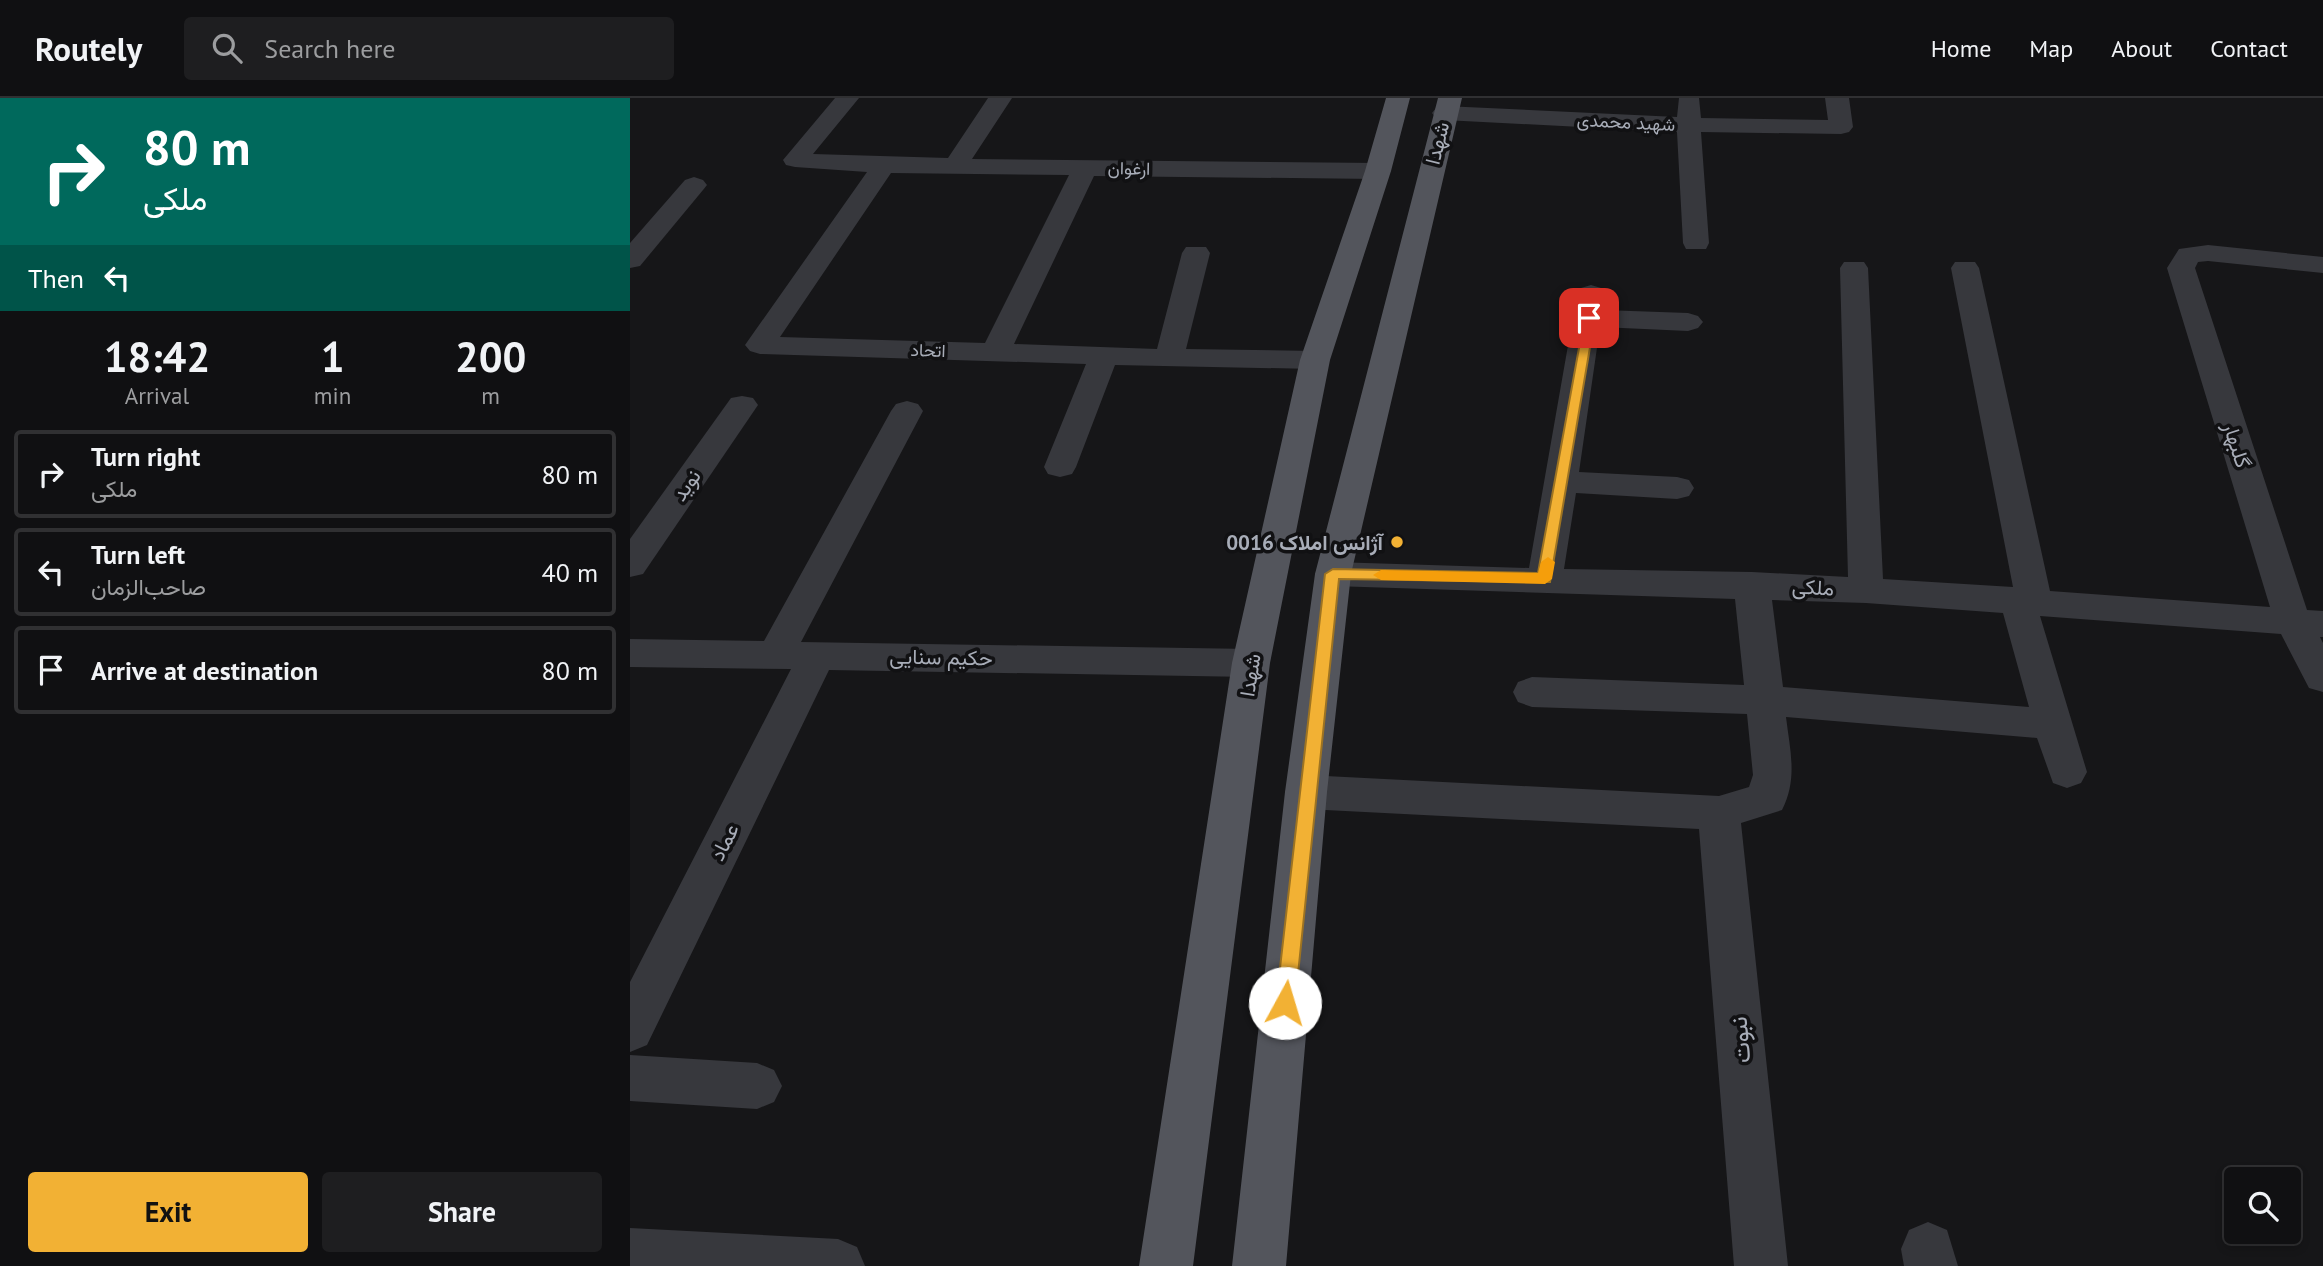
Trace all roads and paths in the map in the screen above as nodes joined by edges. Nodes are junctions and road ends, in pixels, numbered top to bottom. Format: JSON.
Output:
{"nodes":[{"id":1,"x":848,"y":98,"type":"edge"},
{"id":2,"x":1000,"y":98,"type":"edge"},
{"id":3,"x":1398,"y":98,"type":"edge"},
{"id":4,"x":1689,"y":98,"type":"edge"},
{"id":5,"x":1837,"y":98,"type":"edge"},
{"id":6,"x":1447,"y":106,"type":"edge"},
{"id":7,"x":1689,"y":125,"type":"junction"},
{"id":8,"x":884,"y":165,"type":"junction"},
{"id":9,"x":955,"y":166,"type":"junction"},
{"id":10,"x":1085,"y":168,"type":"junction"},
{"id":11,"x":1378,"y":171,"type":"junction"},
{"id":12,"x":694,"y":186,"type":"dead end"},
{"id":13,"x":1696,"y":243,"type":"dead end"},
{"id":14,"x":1196,"y":253,"type":"dead end"},
{"id":15,"x":630,"y":260,"type":"edge"},
{"id":16,"x":2323,"y":265,"type":"edge"},
{"id":17,"x":1854,"y":268,"type":"dead end"},
{"id":18,"x":1965,"y":268,"type":"dead end"},
{"id":19,"x":1688,"y":322,"type":"dead end"},
{"id":20,"x":995,"y":353,"type":"junction"},
{"id":21,"x":1104,"y":356,"type":"junction"},
{"id":22,"x":1169,"y":358,"type":"junction"},
{"id":23,"x":1315,"y":360,"type":"junction"},
{"id":24,"x":742,"y":405,"type":"dead end"},
{"id":25,"x":907,"y":411,"type":"dead end"},
{"id":26,"x":1060,"y":467,"type":"dead end"},
{"id":27,"x":1561,"y":482,"type":"junction"},
{"id":28,"x":1677,"y":488,"type":"dead end"},
{"id":29,"x":630,"y":565,"type":"edge"},
{"id":30,"x":1333,"y":574,"type":"junction"},
{"id":31,"x":1545,"y":579,"type":"junction"},
{"id":32,"x":1752,"y":584,"type":"junction"},
{"id":33,"x":1866,"y":590,"type":"junction"},
{"id":34,"x":2025,"y":599,"type":"junction"},
{"id":35,"x":2308,"y":623,"type":"edge"},
{"id":36,"x":630,"y":653,"type":"edge"},
{"id":37,"x":818,"y":654,"type":"junction"},
{"id":38,"x":775,"y":656,"type":"junction"},
{"id":39,"x":1251,"y":663,"type":"junction"},
{"id":40,"x":2323,"y":678,"type":"edge"},
{"id":41,"x":1532,"y":692,"type":"dead end"},
{"id":42,"x":1764,"y":700,"type":"junction"},
{"id":43,"x":2052,"y":724,"type":"junction"},
{"id":44,"x":2067,"y":772,"type":"dead end"},
{"id":45,"x":1307,"y":792,"type":"junction"},
{"id":46,"x":1719,"y":813,"type":"junction"},
{"id":47,"x":630,"y":1030,"type":"edge"},
{"id":48,"x":630,"y":1078,"type":"edge"},
{"id":49,"x":757,"y":1086,"type":"dead end"},
{"id":50,"x":630,"y":1255,"type":"edge"},
{"id":51,"x":838,"y":1266,"type":"edge"},
{"id":52,"x":1166,"y":1266,"type":"edge"},
{"id":53,"x":1259,"y":1266,"type":"edge"},
{"id":54,"x":1761,"y":1266,"type":"edge"}],
"edges":[{"from":1,"to":8,"type":"street"},
{"from":2,"to":9,"type":"street"},
{"from":3,"to":11,"type":"main road","name":"شهدا"},
{"from":4,"to":7,"type":"street"},
{"from":5,"to":7,"type":"street"},
{"from":6,"to":7,"type":"street","name":"شهید محمدی"},
{"from":6,"to":30,"type":"main road","name":"شهدا"},
{"from":7,"to":13,"type":"street","name":"شهید محمدی"},
{"from":8,"to":9,"type":"street"},
{"from":8,"to":20,"type":"street","name":"اتحاد"},
{"from":9,"to":10,"type":"street"},
{"from":10,"to":11,"type":"street","name":"ارغوان"},
{"from":10,"to":20,"type":"street","name":"ارغوان"},
{"from":11,"to":23,"type":"main road","name":"شهدا"},
{"from":12,"to":15,"type":"street"},
{"from":14,"to":22,"type":"street"},
{"from":16,"to":35,"type":"street","name":"گلبهار"},
{"from":17,"to":33,"type":"street"},
{"from":18,"to":34,"type":"street"},
{"from":19,"to":27,"type":"street"},
{"from":20,"to":21,"type":"street","name":"اتحاد"},
{"from":21,"to":22,"type":"street","name":"اتحاد"},
{"from":21,"to":26,"type":"street"},
{"from":22,"to":23,"type":"street","name":"اتحاد"},
{"from":23,"to":39,"type":"main road","name":"شهدا"},
{"from":24,"to":29,"type":"street","name":"نوید"},
{"from":25,"to":38,"type":"street"},
{"from":27,"to":28,"type":"street"},
{"from":27,"to":31,"type":"street"},
{"from":30,"to":31,"type":"street","name":"ملکی"},
{"from":30,"to":45,"type":"main road","name":"شهدا"},
{"from":31,"to":32,"type":"street","name":"ملکی"},
{"from":32,"to":33,"type":"street","name":"ملکی"},
{"from":32,"to":42,"type":"street"},
{"from":33,"to":34,"type":"street","name":"ملکی"},
{"from":34,"to":35,"type":"street","name":"ملکی"},
{"from":34,"to":43,"type":"street"},
{"from":35,"to":40,"type":"street","name":"گلبهار"},
{"from":36,"to":38,"type":"street","name":"حکیم سنایی"},
{"from":37,"to":38,"type":"street","name":"حکیم سنایی"},
{"from":37,"to":39,"type":"street","name":"حکیم سنایی"},
{"from":37,"to":47,"type":"street","name":"عماد"},
{"from":39,"to":52,"type":"main road","name":"شهدا"},
{"from":41,"to":42,"type":"street"},
{"from":42,"to":43,"type":"street"},
{"from":42,"to":46,"type":"street"},
{"from":43,"to":44,"type":"street"},
{"from":45,"to":46,"type":"street"},
{"from":45,"to":53,"type":"main road","name":"شهدا"},
{"from":46,"to":54,"type":"street","name":"نبوت"},
{"from":48,"to":49,"type":"street"},
{"from":50,"to":51,"type":"street"}]}
